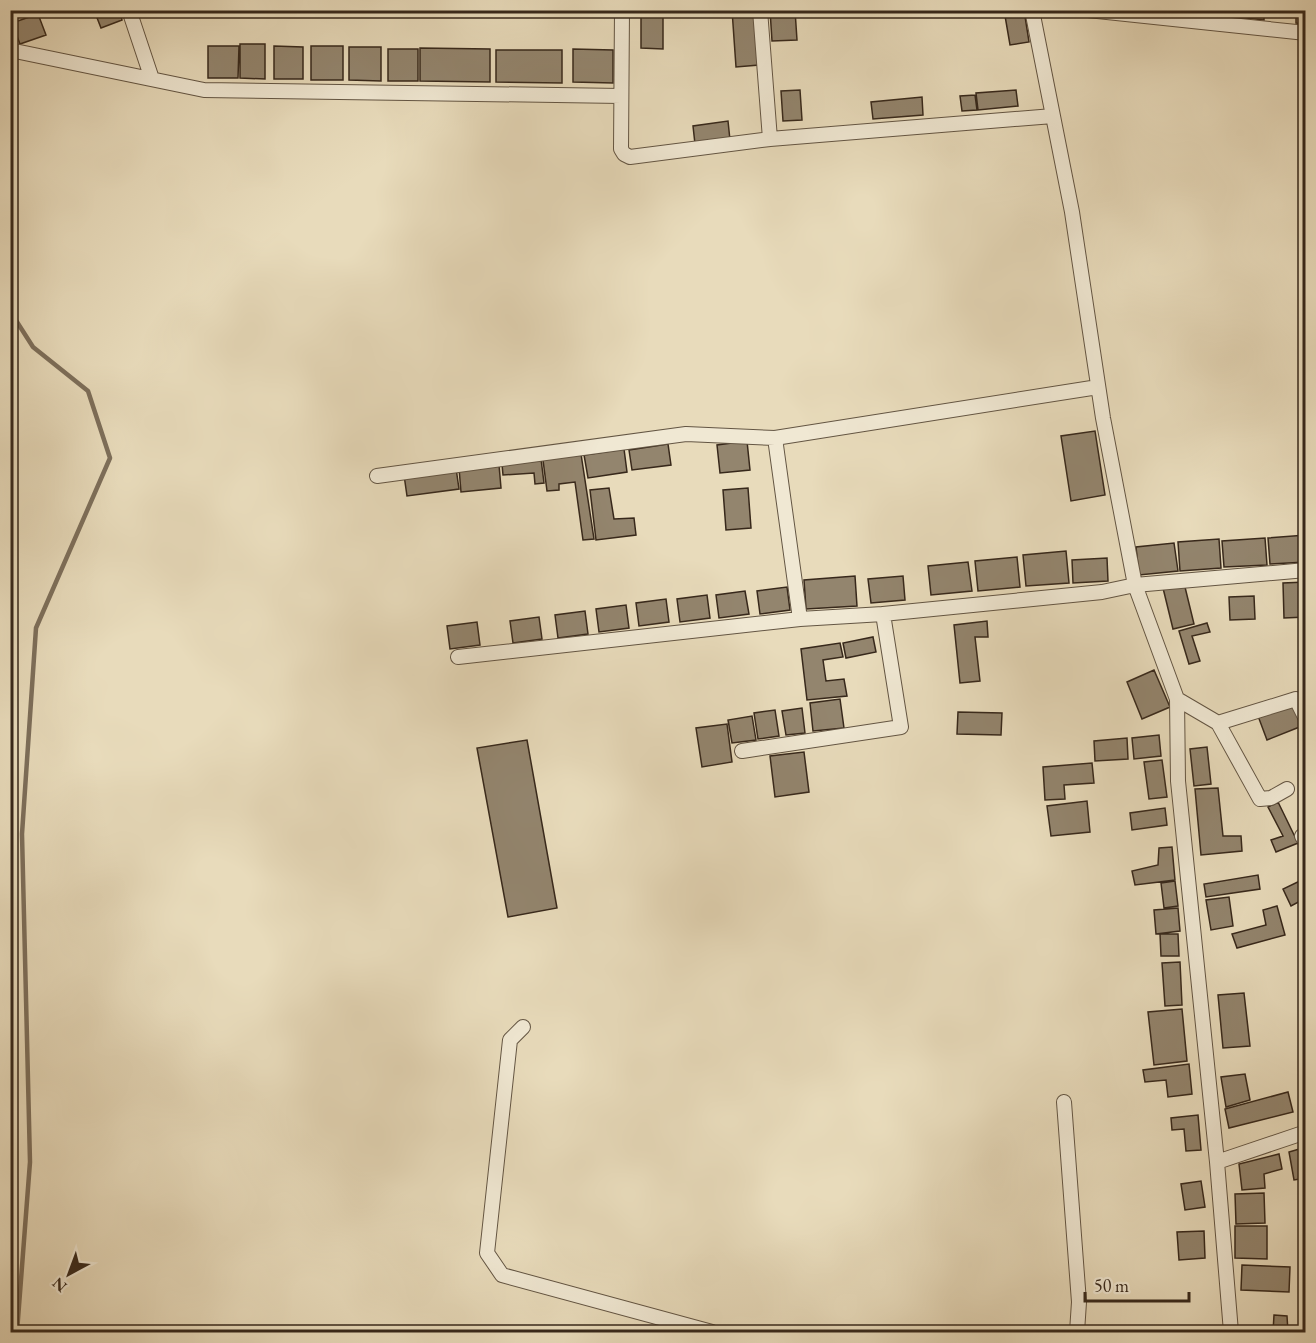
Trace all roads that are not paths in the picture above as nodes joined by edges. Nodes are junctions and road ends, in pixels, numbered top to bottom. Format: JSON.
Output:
{"nodes":[{"id":1,"x":129,"y":10,"type":"edge"},
{"id":2,"x":622,"y":10,"type":"edge"},
{"id":3,"x":760,"y":10,"type":"edge"},
{"id":4,"x":1032,"y":10,"type":"edge"},
{"id":5,"x":1088,"y":10,"type":"edge"},
{"id":6,"x":1209,"y":16,"type":"edge"},
{"id":7,"x":1305,"y":33,"type":"edge"},
{"id":8,"x":10,"y":50,"type":"edge"},
{"id":9,"x":152,"y":79,"type":"junction"},
{"id":10,"x":621,"y":96,"type":"junction"},
{"id":11,"x":1053,"y":116,"type":"junction"},
{"id":12,"x":770,"y":138,"type":"junction"},
{"id":13,"x":1098,"y":387,"type":"junction"},
{"id":14,"x":775,"y":438,"type":"junction"},
{"id":15,"x":377,"y":476,"type":"dead end"},
{"id":16,"x":1305,"y":570,"type":"edge"},
{"id":17,"x":1135,"y":585,"type":"junction"},
{"id":18,"x":883,"y":614,"type":"junction"},
{"id":19,"x":800,"y":619,"type":"junction"},
{"id":20,"x":458,"y":657,"type":"dead end"},
{"id":21,"x":1177,"y":699,"type":"junction"},
{"id":22,"x":1305,"y":719,"type":"edge"},
{"id":23,"x":1218,"y":723,"type":"junction"},
{"id":24,"x":741,"y":751,"type":"dead end"},
{"id":25,"x":1287,"y":789,"type":"dead end"},
{"id":26,"x":523,"y":1027,"type":"dead end"},
{"id":27,"x":1064,"y":1102,"type":"dead end"},
{"id":28,"x":1305,"y":1132,"type":"edge"},
{"id":29,"x":1217,"y":1162,"type":"junction"},
{"id":30,"x":712,"y":1332,"type":"edge"},
{"id":31,"x":1077,"y":1332,"type":"edge"},
{"id":32,"x":1231,"y":1332,"type":"edge"}],
"edges":[{"from":1,"to":9,"type":"street"},
{"from":2,"to":10,"type":"street"},
{"from":3,"to":12,"type":"street"},
{"from":4,"to":11,"type":"street"},
{"from":5,"to":6,"type":"street"},
{"from":6,"to":7,"type":"street"},
{"from":8,"to":9,"type":"street"},
{"from":9,"to":10,"type":"street"},
{"from":10,"to":12,"type":"street"},
{"from":11,"to":12,"type":"street"},
{"from":11,"to":13,"type":"street"},
{"from":13,"to":14,"type":"street"},
{"from":13,"to":17,"type":"street"},
{"from":14,"to":15,"type":"street"},
{"from":14,"to":19,"type":"street"},
{"from":16,"to":17,"type":"street"},
{"from":17,"to":18,"type":"street"},
{"from":17,"to":21,"type":"street"},
{"from":18,"to":19,"type":"street"},
{"from":18,"to":24,"type":"street"},
{"from":19,"to":20,"type":"street"},
{"from":21,"to":23,"type":"street"},
{"from":21,"to":29,"type":"street"},
{"from":22,"to":23,"type":"street"},
{"from":23,"to":25,"type":"street"},
{"from":26,"to":30,"type":"street"},
{"from":27,"to":31,"type":"street"},
{"from":28,"to":29,"type":"street"},
{"from":29,"to":32,"type":"street"}]}
